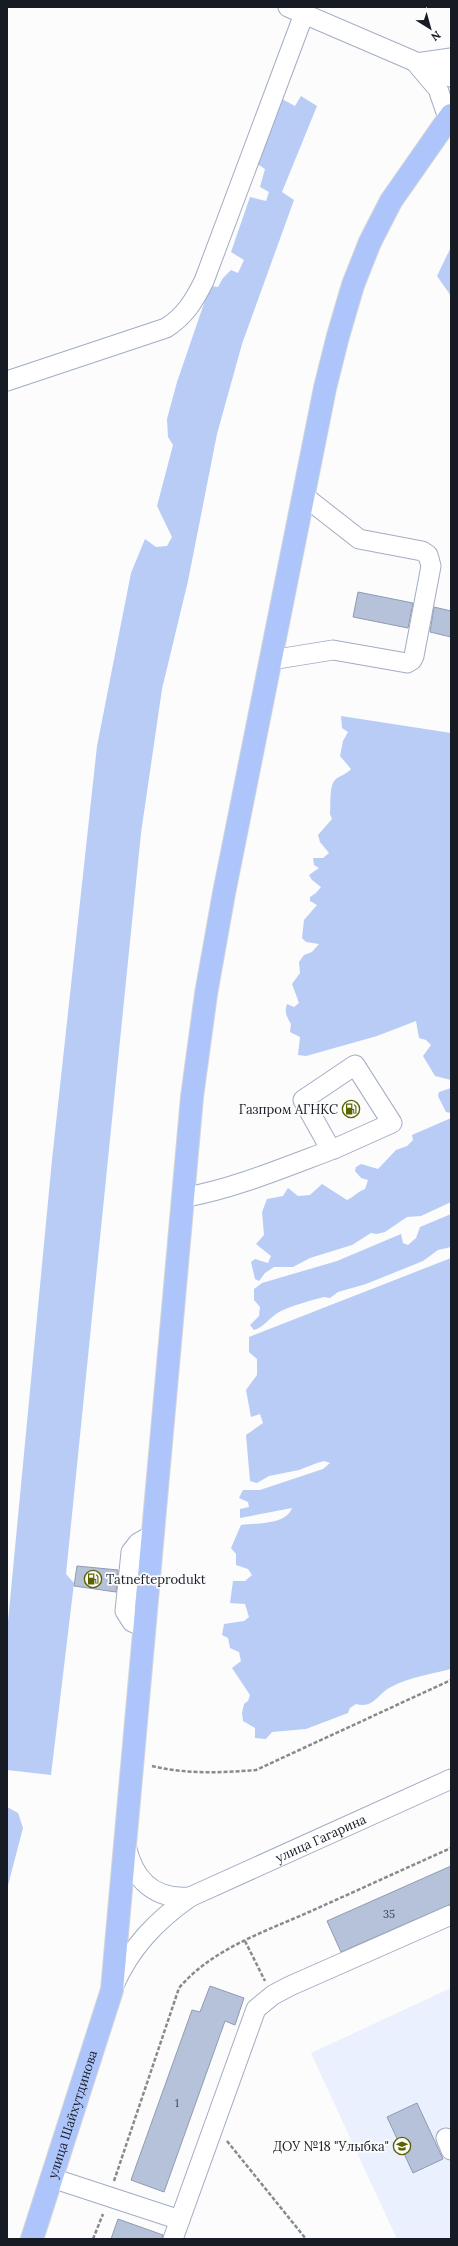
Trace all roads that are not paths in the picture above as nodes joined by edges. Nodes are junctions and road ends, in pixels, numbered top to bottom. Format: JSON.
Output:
{"nodes":[{"id":1,"x":296,"y":10,"type":"edge"},
{"id":2,"x":451,"y":58,"type":"edge"},
{"id":3,"x":416,"y":63,"type":"junction"},
{"id":4,"x":451,"y":77,"type":"edge"},
{"id":5,"x":450,"y":116,"type":"edge"},
{"id":6,"x":7,"y":381,"type":"edge"},
{"id":7,"x":304,"y":496,"type":"junction"},
{"id":8,"x":271,"y":660,"type":"junction"},
{"id":9,"x":331,"y":1150,"type":"junction"},
{"id":10,"x":182,"y":1198,"type":"junction"},
{"id":11,"x":451,"y":1779,"type":"edge"},
{"id":12,"x":125,"y":1841,"type":"junction"},
{"id":13,"x":190,"y":1897,"type":"junction"},
{"id":14,"x":451,"y":1915,"type":"edge"},
{"id":15,"x":112,"y":1990,"type":"junction"},
{"id":16,"x":52,"y":2178,"type":"junction"},
{"id":17,"x":180,"y":2220,"type":"junction"},
{"id":18,"x":35,"y":2229,"type":"edge"},
{"id":19,"x":20,"y":2239,"type":"edge"},
{"id":20,"x":173,"y":2239,"type":"edge"}],
"edges":[{"from":1,"to":3,"type":"street"},
{"from":1,"to":6,"type":"street"},
{"from":2,"to":3,"type":"street"},
{"from":3,"to":4,"type":"street"},
{"from":3,"to":5,"type":"street"},
{"from":5,"to":7,"type":"main road","name":"улица Шайхутдинова"},
{"from":7,"to":8,"type":"main road","name":"улица Шайхутдинова"},
{"from":7,"to":8,"type":"street"},
{"from":8,"to":10,"type":"main road","name":"улица Шайхутдинова"},
{"from":9,"to":9,"type":"street"},
{"from":9,"to":10,"type":"street"},
{"from":10,"to":12,"type":"main road","name":"улица Шайхутдинова"},
{"from":11,"to":13,"type":"street","name":"улица Гагарина"},
{"from":12,"to":13,"type":"street","name":"улица Гагарина"},
{"from":12,"to":15,"type":"main road","name":"улица Шайхутдинова"},
{"from":13,"to":15,"type":"street","name":"улица Гагарина"},
{"from":14,"to":17,"type":"street"},
{"from":15,"to":16,"type":"main road","name":"улица Шайхутдинова"},
{"from":16,"to":17,"type":"street"},
{"from":16,"to":18,"type":"main road","name":"улица Шайхутдинова"},
{"from":17,"to":20,"type":"street"},
{"from":18,"to":19,"type":"main road"}]}
